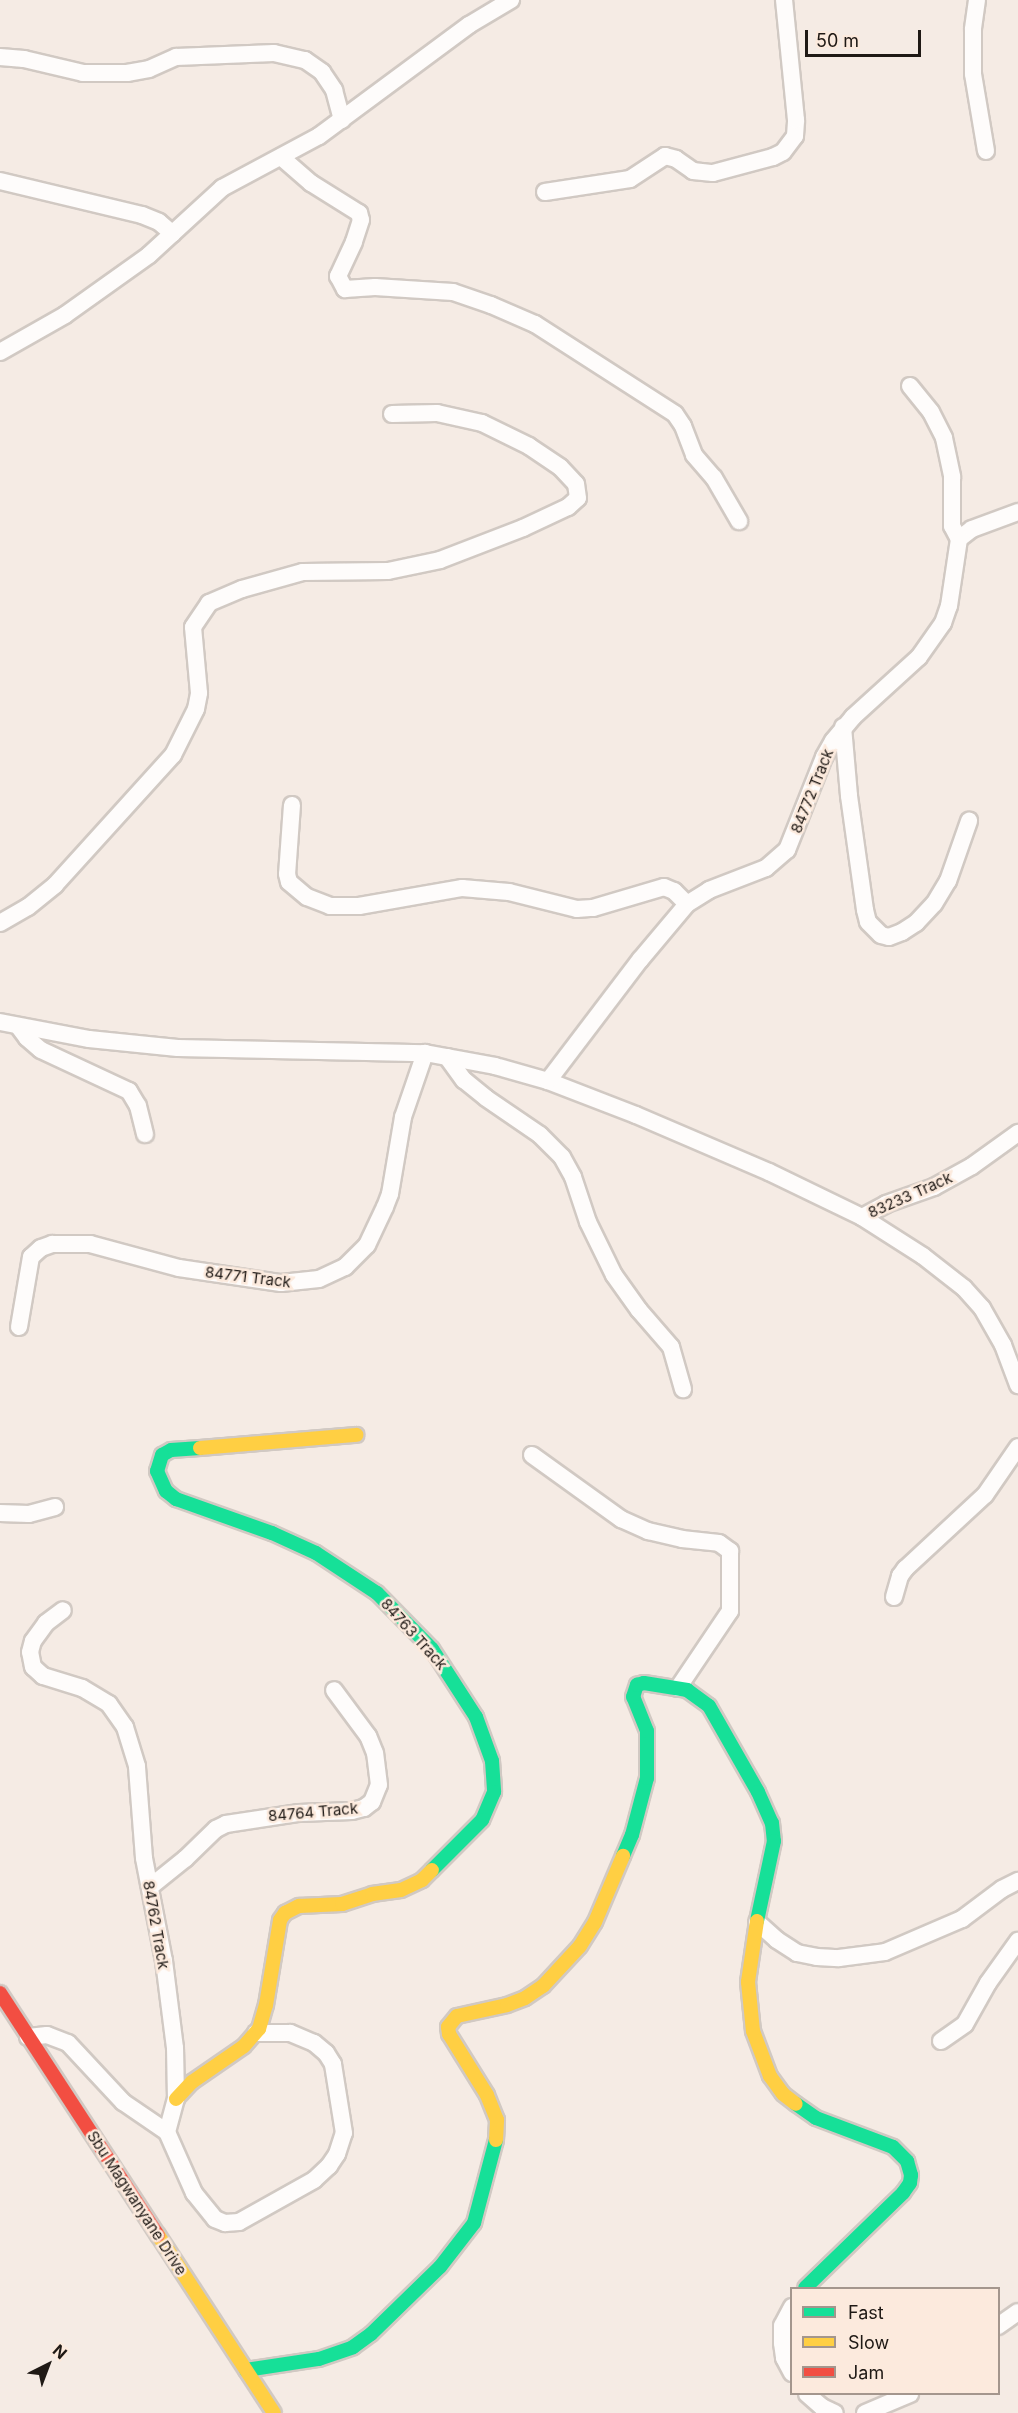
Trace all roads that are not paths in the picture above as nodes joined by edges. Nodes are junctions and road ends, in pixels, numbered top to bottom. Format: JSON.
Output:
{"nodes":[{"id":1,"x":511,"y":0,"type":"edge"},
{"id":2,"x":784,"y":0,"type":"edge"},
{"id":3,"x":977,"y":0,"type":"edge"},
{"id":4,"x":0,"y":57,"type":"edge"},
{"id":5,"x":342,"y":120,"type":"junction"},
{"id":6,"x":986,"y":151,"type":"dead end"},
{"id":7,"x":281,"y":157,"type":"junction"},
{"id":8,"x":0,"y":181,"type":"edge"},
{"id":9,"x":545,"y":192,"type":"dead end"},
{"id":10,"x":173,"y":234,"type":"junction"},
{"id":11,"x":0,"y":352,"type":"edge"},
{"id":12,"x":910,"y":386,"type":"dead end"},
{"id":13,"x":392,"y":414,"type":"dead end"},
{"id":14,"x":1018,"y":512,"type":"edge"},
{"id":15,"x":739,"y":520,"type":"dead end"},
{"id":16,"x":959,"y":539,"type":"junction"},
{"id":17,"x":843,"y":727,"type":"junction"},
{"id":18,"x":292,"y":805,"type":"dead end"},
{"id":19,"x":969,"y":821,"type":"dead end"},
{"id":20,"x":687,"y":904,"type":"junction"},
{"id":21,"x":0,"y":923,"type":"edge"},
{"id":22,"x":0,"y":1022,"type":"edge"},
{"id":23,"x":18,"y":1026,"type":"junction"},
{"id":24,"x":425,"y":1053,"type":"junction"},
{"id":25,"x":447,"y":1057,"type":"junction"},
{"id":26,"x":548,"y":1081,"type":"junction"},
{"id":27,"x":1018,"y":1133,"type":"edge"},
{"id":28,"x":144,"y":1134,"type":"dead end"},
{"id":29,"x":862,"y":1217,"type":"junction"},
{"id":30,"x":19,"y":1327,"type":"dead end"},
{"id":31,"x":1016,"y":1376,"type":"edge"},
{"id":32,"x":683,"y":1389,"type":"dead end"},
{"id":33,"x":356,"y":1435,"type":"dead end"},
{"id":34,"x":1018,"y":1447,"type":"edge"},
{"id":35,"x":532,"y":1455,"type":"dead end"},
{"id":36,"x":56,"y":1507,"type":"dead end"},
{"id":37,"x":0,"y":1513,"type":"edge"},
{"id":38,"x":894,"y":1597,"type":"dead end"},
{"id":39,"x":63,"y":1610,"type":"dead end"},
{"id":40,"x":678,"y":1688,"type":"junction"},
{"id":41,"x":334,"y":1690,"type":"dead end"},
{"id":42,"x":1018,"y":1881,"type":"edge"},
{"id":43,"x":150,"y":1887,"type":"junction"},
{"id":44,"x":757,"y":1922,"type":"junction"},
{"id":45,"x":1018,"y":1941,"type":"edge"},
{"id":46,"x":0,"y":1993,"type":"edge"},
{"id":47,"x":256,"y":2033,"type":"junction"},
{"id":48,"x":28,"y":2037,"type":"junction"},
{"id":49,"x":941,"y":2041,"type":"dead end"},
{"id":50,"x":176,"y":2099,"type":"junction"},
{"id":51,"x":167,"y":2132,"type":"junction"},
{"id":52,"x":807,"y":2287,"type":"edge"},
{"id":53,"x":790,"y":2311,"type":"edge"},
{"id":54,"x":1018,"y":2312,"type":"edge"},
{"id":55,"x":1000,"y":2325,"type":"edge"},
{"id":56,"x":790,"y":2369,"type":"edge"},
{"id":57,"x":246,"y":2370,"type":"junction"},
{"id":58,"x":808,"y":2395,"type":"edge"},
{"id":59,"x":908,"y":2395,"type":"edge"},
{"id":60,"x":274,"y":2413,"type":"edge"},
{"id":61,"x":835,"y":2413,"type":"edge"},
{"id":62,"x":865,"y":2413,"type":"edge"}],
"edges":[{"from":1,"to":5,"type":"street"},
{"from":2,"to":9,"type":"street"},
{"from":3,"to":6,"type":"street"},
{"from":4,"to":5,"type":"street"},
{"from":5,"to":7,"type":"street"},
{"from":7,"to":10,"type":"street"},
{"from":7,"to":15,"type":"street"},
{"from":8,"to":10,"type":"street"},
{"from":10,"to":11,"type":"street"},
{"from":12,"to":16,"type":"street"},
{"from":13,"to":21,"type":"street"},
{"from":14,"to":16,"type":"street"},
{"from":16,"to":17,"type":"street","name":"84772 Track"},
{"from":17,"to":19,"type":"street"},
{"from":17,"to":20,"type":"street","name":"84772 Track"},
{"from":18,"to":20,"type":"street"},
{"from":20,"to":26,"type":"street","name":"84772 Track"},
{"from":22,"to":23,"type":"street"},
{"from":23,"to":24,"type":"street"},
{"from":23,"to":28,"type":"street"},
{"from":24,"to":25,"type":"street"},
{"from":24,"to":30,"type":"street","name":"84771 Track"},
{"from":25,"to":26,"type":"street"},
{"from":25,"to":32,"type":"street"},
{"from":26,"to":29,"type":"street"},
{"from":27,"to":29,"type":"street","name":"83233 Track"},
{"from":29,"to":31,"type":"street"},
{"from":33,"to":47,"type":"street","name":"84763 Track"},
{"from":34,"to":38,"type":"street"},
{"from":35,"to":40,"type":"street"},
{"from":36,"to":37,"type":"street"},
{"from":39,"to":43,"type":"street","name":"84762 Track"},
{"from":40,"to":44,"type":"street"},
{"from":40,"to":57,"type":"street"},
{"from":41,"to":43,"type":"street","name":"84764 Track"},
{"from":42,"to":44,"type":"street"},
{"from":43,"to":50,"type":"street","name":"84762 Track"},
{"from":44,"to":52,"type":"street"},
{"from":45,"to":49,"type":"street"},
{"from":46,"to":48,"type":"street","name":"Sbu Magwanyane Drive"},
{"from":47,"to":50,"type":"street","name":"84763 Track"},
{"from":47,"to":51,"type":"street"},
{"from":48,"to":51,"type":"street"},
{"from":48,"to":57,"type":"street","name":"Sbu Magwanyane Drive"},
{"from":50,"to":51,"type":"street","name":"84762 Track"},
{"from":53,"to":56,"type":"street"},
{"from":54,"to":55,"type":"street"},
{"from":57,"to":60,"type":"street","name":"Sbu Magwanyane Drive"},
{"from":58,"to":61,"type":"street"},
{"from":59,"to":62,"type":"street"}]}
